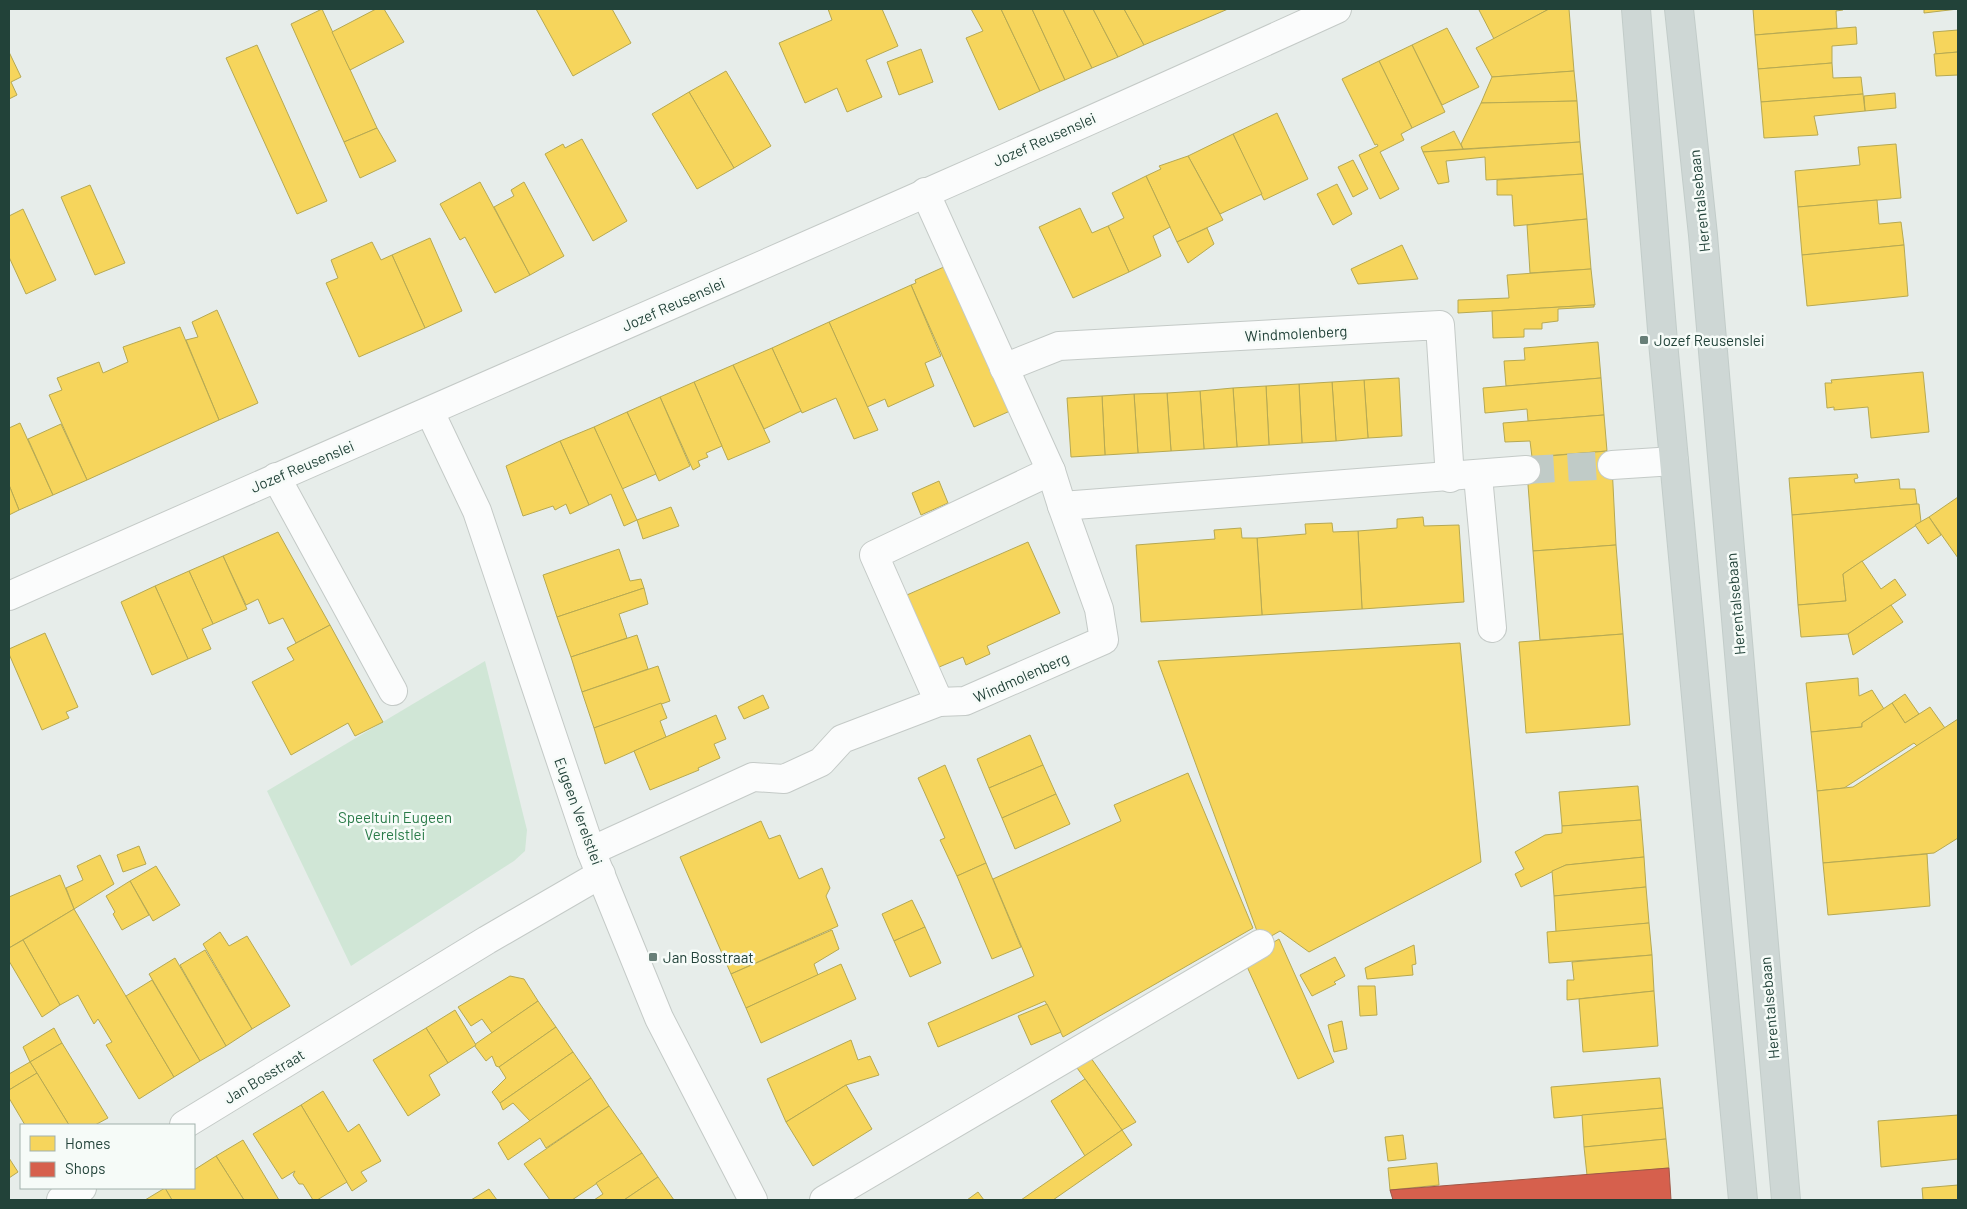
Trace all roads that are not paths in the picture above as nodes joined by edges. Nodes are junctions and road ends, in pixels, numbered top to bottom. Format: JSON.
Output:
{"nodes":[{"id":1,"x":1337,"y":9,"type":"edge"},
{"id":2,"x":1636,"y":9,"type":"edge"},
{"id":3,"x":1679,"y":9,"type":"edge"},
{"id":4,"x":925,"y":192,"type":"junction"},
{"id":5,"x":1004,"y":368,"type":"junction"},
{"id":6,"x":430,"y":412,"type":"junction"},
{"id":7,"x":1674,"y":461,"type":"junction"},
{"id":8,"x":1612,"y":465,"type":"tunnel mouth"},
{"id":9,"x":1526,"y":470,"type":"tunnel mouth"},
{"id":10,"x":1053,"y":475,"type":"junction"},
{"id":11,"x":1478,"y":476,"type":"junction"},
{"id":12,"x":276,"y":477,"type":"junction"},
{"id":13,"x":1450,"y":478,"type":"junction"},
{"id":14,"x":1062,"y":506,"type":"junction"},
{"id":15,"x":9,"y":596,"type":"edge"},
{"id":16,"x":1492,"y":628,"type":"dead end"},
{"id":17,"x":393,"y":690,"type":"dead end"},
{"id":18,"x":939,"y":702,"type":"junction"},
{"id":19,"x":596,"y":863,"type":"junction"},
{"id":20,"x":1260,"y":944,"type":"dead end"},
{"id":21,"x":186,"y":1124,"type":"edge"},
{"id":22,"x":80,"y":1189,"type":"edge"},
{"id":23,"x":61,"y":1200,"type":"edge"},
{"id":24,"x":754,"y":1200,"type":"edge"},
{"id":25,"x":824,"y":1200,"type":"edge"},
{"id":26,"x":1743,"y":1200,"type":"edge"},
{"id":27,"x":1786,"y":1200,"type":"edge"}],
"edges":[{"from":1,"to":4,"type":"street","name":"Jozef Reusenslei"},
{"from":2,"to":7,"type":"main road"},
{"from":3,"to":27,"type":"main road","name":"Herentalsebaan"},
{"from":4,"to":5,"type":"street","name":"Windmolenberg"},
{"from":4,"to":6,"type":"street","name":"Jozef Reusenslei"},
{"from":5,"to":10,"type":"street","name":"Windmolenberg"},
{"from":5,"to":13,"type":"street","name":"Windmolenberg"},
{"from":6,"to":12,"type":"street","name":"Jozef Reusenslei"},
{"from":6,"to":19,"type":"street","name":"Eugeen Verelstlei"},
{"from":7,"to":8,"type":"street"},
{"from":7,"to":26,"type":"main road"},
{"from":9,"to":11,"type":"street"},
{"from":10,"to":14,"type":"street","name":"Windmolenberg"},
{"from":10,"to":18,"type":"street"},
{"from":11,"to":13,"type":"street"},
{"from":11,"to":16,"type":"street"},
{"from":12,"to":15,"type":"street","name":"Jozef Reusenslei"},
{"from":12,"to":17,"type":"street"},
{"from":13,"to":14,"type":"street"},
{"from":14,"to":18,"type":"street","name":"Windmolenberg"},
{"from":18,"to":19,"type":"street","name":"Windmolenberg"},
{"from":19,"to":21,"type":"street","name":"Jan Bosstraat"},
{"from":19,"to":24,"type":"street","name":"Eugeen Verelstlei"},
{"from":20,"to":25,"type":"street"},
{"from":22,"to":23,"type":"street"}]}
